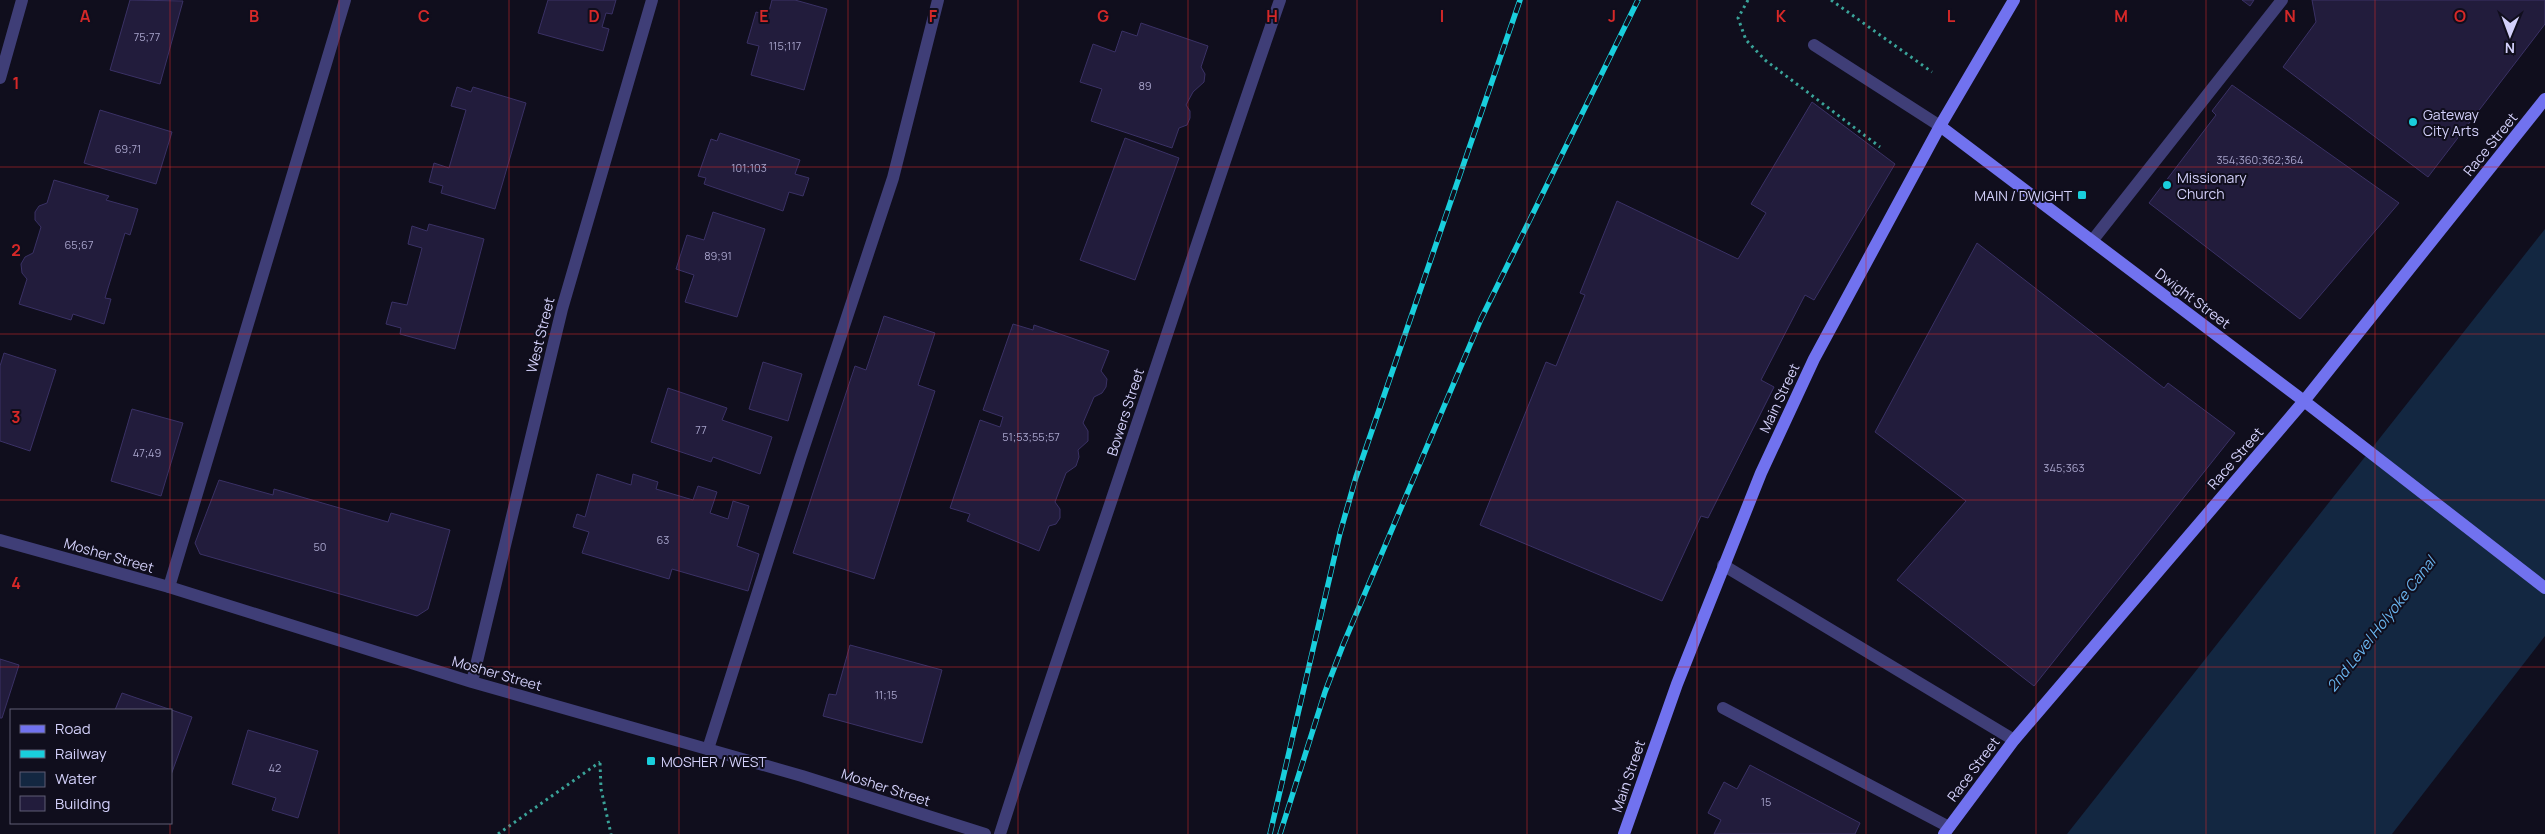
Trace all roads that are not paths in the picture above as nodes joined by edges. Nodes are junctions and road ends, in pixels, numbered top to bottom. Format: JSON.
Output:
{"nodes":[{"id":1,"x":22,"y":0,"type":"edge"},
{"id":2,"x":345,"y":0,"type":"edge"},
{"id":3,"x":652,"y":0,"type":"edge"},
{"id":4,"x":938,"y":0,"type":"edge"},
{"id":5,"x":1280,"y":0,"type":"edge"},
{"id":6,"x":2014,"y":0,"type":"edge"},
{"id":7,"x":2282,"y":0,"type":"edge"},
{"id":8,"x":1814,"y":45,"type":"dead end"},
{"id":9,"x":0,"y":78,"type":"edge"},
{"id":10,"x":2545,"y":99,"type":"edge"},
{"id":11,"x":1940,"y":126,"type":"junction"},
{"id":12,"x":2092,"y":241,"type":"junction"},
{"id":13,"x":2304,"y":401,"type":"junction"},
{"id":14,"x":0,"y":540,"type":"edge"},
{"id":15,"x":1723,"y":565,"type":"junction"},
{"id":16,"x":169,"y":587,"type":"junction"},
{"id":17,"x":2545,"y":588,"type":"edge"},
{"id":18,"x":472,"y":682,"type":"junction"},
{"id":19,"x":1722,"y":708,"type":"dead end"},
{"id":20,"x":2014,"y":740,"type":"junction"},
{"id":21,"x":708,"y":749,"type":"junction"},
{"id":22,"x":1946,"y":830,"type":"edge"},
{"id":23,"x":985,"y":834,"type":"edge"},
{"id":24,"x":1000,"y":834,"type":"edge"},
{"id":25,"x":1624,"y":834,"type":"edge"}],
"edges":[{"from":1,"to":9,"type":"street"},
{"from":2,"to":16,"type":"street"},
{"from":3,"to":18,"type":"street","name":"West Street"},
{"from":4,"to":21,"type":"street"},
{"from":5,"to":24,"type":"street","name":"Bowers Street"},
{"from":6,"to":11,"type":"street","name":"Main Street"},
{"from":7,"to":12,"type":"street"},
{"from":8,"to":11,"type":"street","name":"Dwight Street"},
{"from":10,"to":13,"type":"street","name":"Race Street"},
{"from":11,"to":12,"type":"street","name":"Dwight Street"},
{"from":11,"to":15,"type":"street","name":"Main Street"},
{"from":12,"to":13,"type":"street","name":"Dwight Street"},
{"from":13,"to":17,"type":"street","name":"Dwight Street"},
{"from":13,"to":20,"type":"street","name":"Race Street"},
{"from":14,"to":16,"type":"street","name":"Mosher Street"},
{"from":15,"to":20,"type":"street"},
{"from":15,"to":25,"type":"street","name":"Main Street"},
{"from":16,"to":18,"type":"street","name":"Mosher Street"},
{"from":18,"to":21,"type":"street","name":"Mosher Street"},
{"from":19,"to":22,"type":"street"},
{"from":20,"to":22,"type":"street","name":"Race Street"},
{"from":21,"to":23,"type":"street","name":"Mosher Street"}]}
